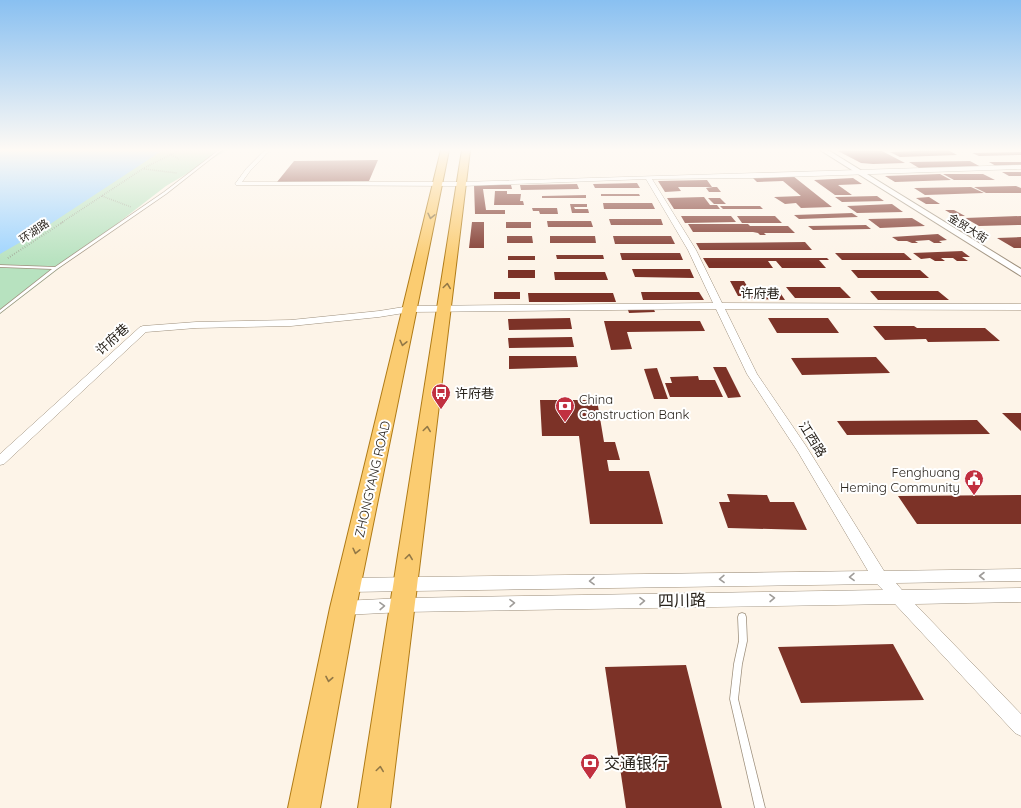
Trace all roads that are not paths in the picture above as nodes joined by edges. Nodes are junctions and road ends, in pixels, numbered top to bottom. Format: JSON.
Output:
{"nodes":[{"id":1,"x":171,"y":188,"type":"edge"},
{"id":2,"x":437,"y":188,"type":"edge"},
{"id":3,"x":461,"y":188,"type":"edge"},
{"id":4,"x":654,"y":188,"type":"edge"},
{"id":5,"x":883,"y":188,"type":"edge"},
{"id":6,"x":0,"y":266,"type":"edge"},
{"id":7,"x":56,"y":268,"type":"junction"},
{"id":8,"x":1021,"y":273,"type":"edge"},
{"id":9,"x":720,"y":306,"type":"junction"},
{"id":10,"x":1021,"y":307,"type":"edge"},
{"id":11,"x":444,"y":308,"type":"junction"},
{"id":12,"x":410,"y":309,"type":"junction"},
{"id":13,"x":0,"y":312,"type":"edge"},
{"id":14,"x":0,"y":461,"type":"edge"},
{"id":15,"x":1021,"y":575,"type":"edge"},
{"id":16,"x":880,"y":576,"type":"junction"},
{"id":17,"x":406,"y":583,"type":"junction"},
{"id":18,"x":348,"y":585,"type":"junction"},
{"id":19,"x":1021,"y":595,"type":"edge"},
{"id":20,"x":900,"y":598,"type":"junction"},
{"id":21,"x":403,"y":605,"type":"junction"},
{"id":22,"x":343,"y":608,"type":"junction"},
{"id":23,"x":742,"y":617,"type":"dead end"},
{"id":24,"x":1021,"y":727,"type":"edge"},
{"id":25,"x":304,"y":808,"type":"edge"},
{"id":26,"x":374,"y":808,"type":"edge"},
{"id":27,"x":760,"y":808,"type":"edge"}],
"edges":[{"from":1,"to":7,"type":"lane"},
{"from":2,"to":12,"type":"main road","name":"ZHONGYANG ROAD","one_way":true},
{"from":11,"to":3,"type":"main road","one_way":true},
{"from":4,"to":9,"type":"street","name":"江西路"},
{"from":5,"to":8,"type":"street","name":"金贸大街"},
{"from":6,"to":7,"type":"lane"},
{"from":7,"to":13,"type":"lane"},
{"from":9,"to":10,"type":"street","name":"许府巷"},
{"from":9,"to":11,"type":"street","name":"许府巷"},
{"from":9,"to":16,"type":"street","name":"江西路"},
{"from":11,"to":12,"type":"street","name":"许府巷"},
{"from":17,"to":11,"type":"main road","one_way":true},
{"from":12,"to":14,"type":"street","name":"许府巷"},
{"from":12,"to":18,"type":"main road","name":"ZHONGYANG ROAD","one_way":true},
{"from":15,"to":16,"type":"street","name":"四川路","one_way":true},
{"from":16,"to":17,"type":"street","name":"四川路","one_way":true},
{"from":16,"to":20,"type":"street","name":"江西路"},
{"from":17,"to":18,"type":"street","name":"四川路"},
{"from":17,"to":21,"type":"main road"},
{"from":18,"to":22,"type":"main road","name":"ZHONGYANG ROAD"},
{"from":19,"to":20,"type":"street","name":"四川路"},
{"from":21,"to":20,"type":"street","name":"四川路","one_way":true},
{"from":20,"to":24,"type":"street","name":"江西路"},
{"from":22,"to":21,"type":"street","name":"四川路","one_way":true},
{"from":26,"to":21,"type":"main road","one_way":true},
{"from":22,"to":25,"type":"main road","name":"ZHONGYANG ROAD","one_way":true},
{"from":23,"to":27,"type":"lane"}]}
